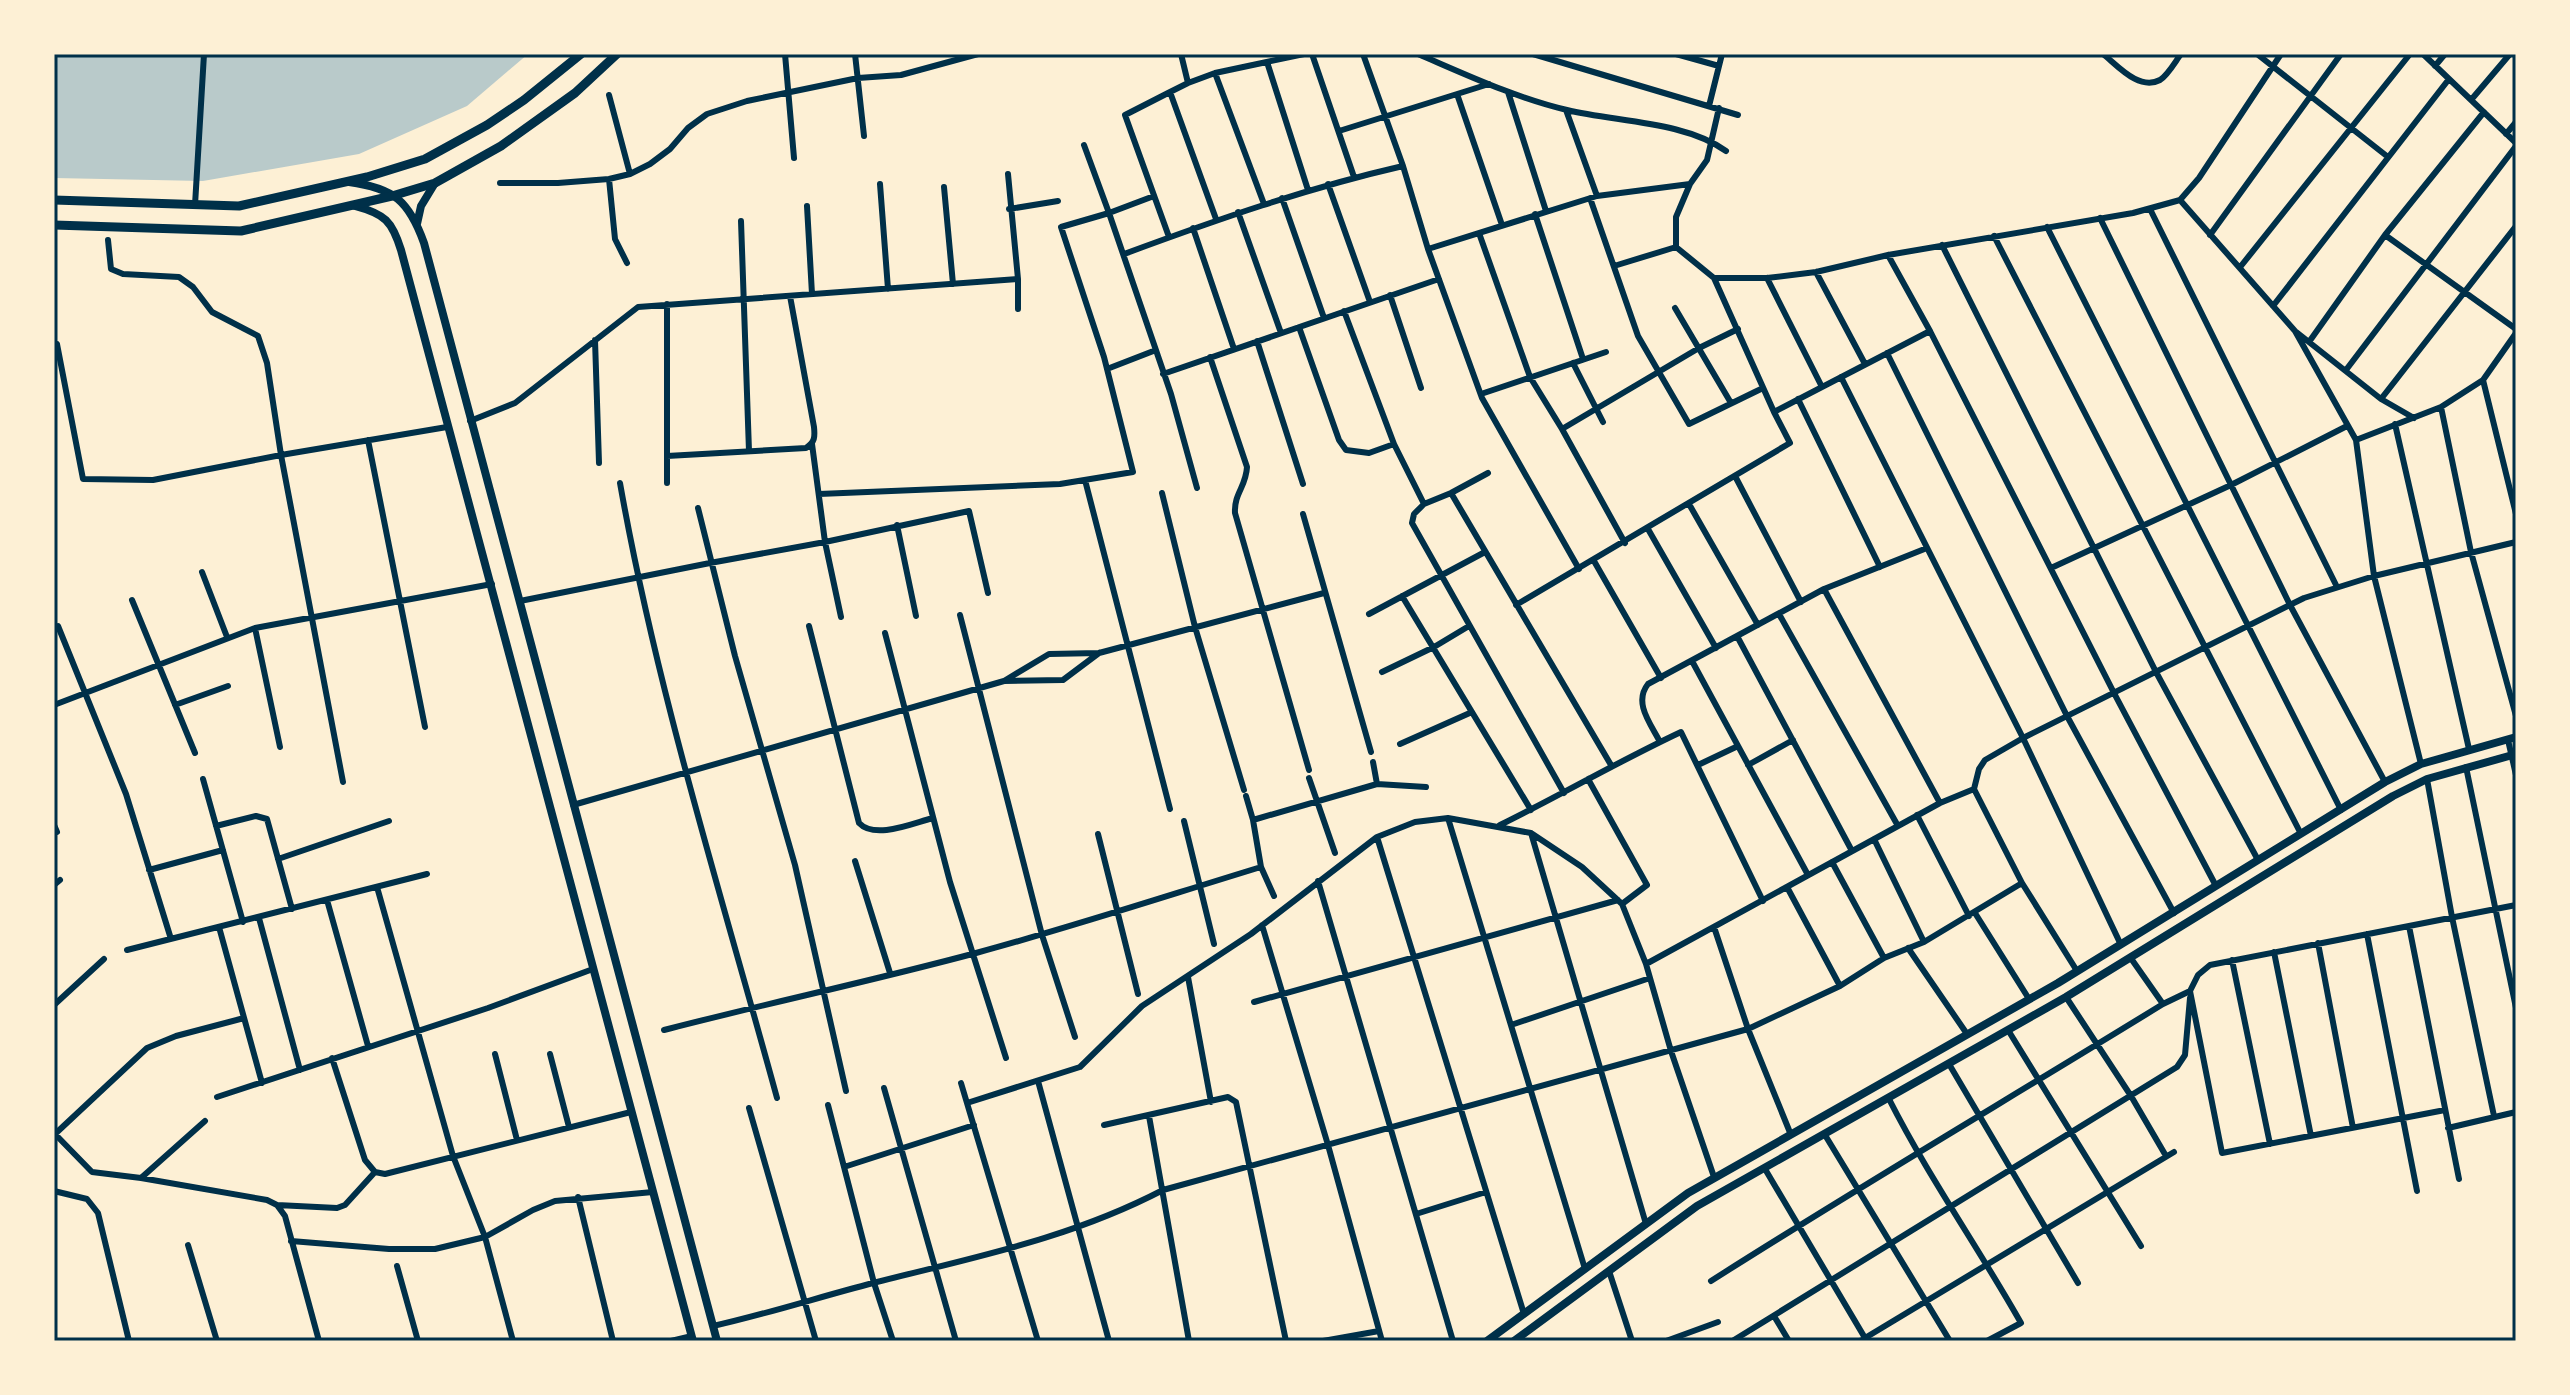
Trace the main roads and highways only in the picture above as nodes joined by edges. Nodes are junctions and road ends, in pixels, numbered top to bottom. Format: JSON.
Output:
{"nodes":[{"id":1,"x":581,"y":54,"type":"edge"},
{"id":2,"x":617,"y":54,"type":"edge"},
{"id":3,"x":348,"y":182,"type":"junction"},
{"id":4,"x":435,"y":183,"type":"junction"},
{"id":5,"x":392,"y":196,"type":"junction"},
{"id":6,"x":54,"y":200,"type":"edge"},
{"id":7,"x":355,"y":206,"type":"junction"},
{"id":8,"x":417,"y":224,"type":"junction"},
{"id":9,"x":54,"y":225,"type":"edge"},
{"id":10,"x":2512,"y":738,"type":"edge"},
{"id":11,"x":2514,"y":755,"type":"edge"},
{"id":12,"x":692,"y":1338,"type":"edge"},
{"id":13,"x":717,"y":1341,"type":"edge"},
{"id":14,"x":1487,"y":1341,"type":"edge"},
{"id":15,"x":1514,"y":1341,"type":"edge"}],
"edges":[{"from":1,"to":3,"type":"main road"},
{"from":2,"to":4,"type":"main road"},
{"from":3,"to":5,"type":"main road"},
{"from":3,"to":6,"type":"main road"},
{"from":4,"to":5,"type":"main road"},
{"from":4,"to":8,"type":"main road"},
{"from":5,"to":7,"type":"main road"},
{"from":5,"to":8,"type":"main road"},
{"from":7,"to":9,"type":"main road"},
{"from":7,"to":12,"type":"main road"},
{"from":8,"to":13,"type":"main road"},
{"from":10,"to":14,"type":"main road"},
{"from":11,"to":15,"type":"main road"}]}
